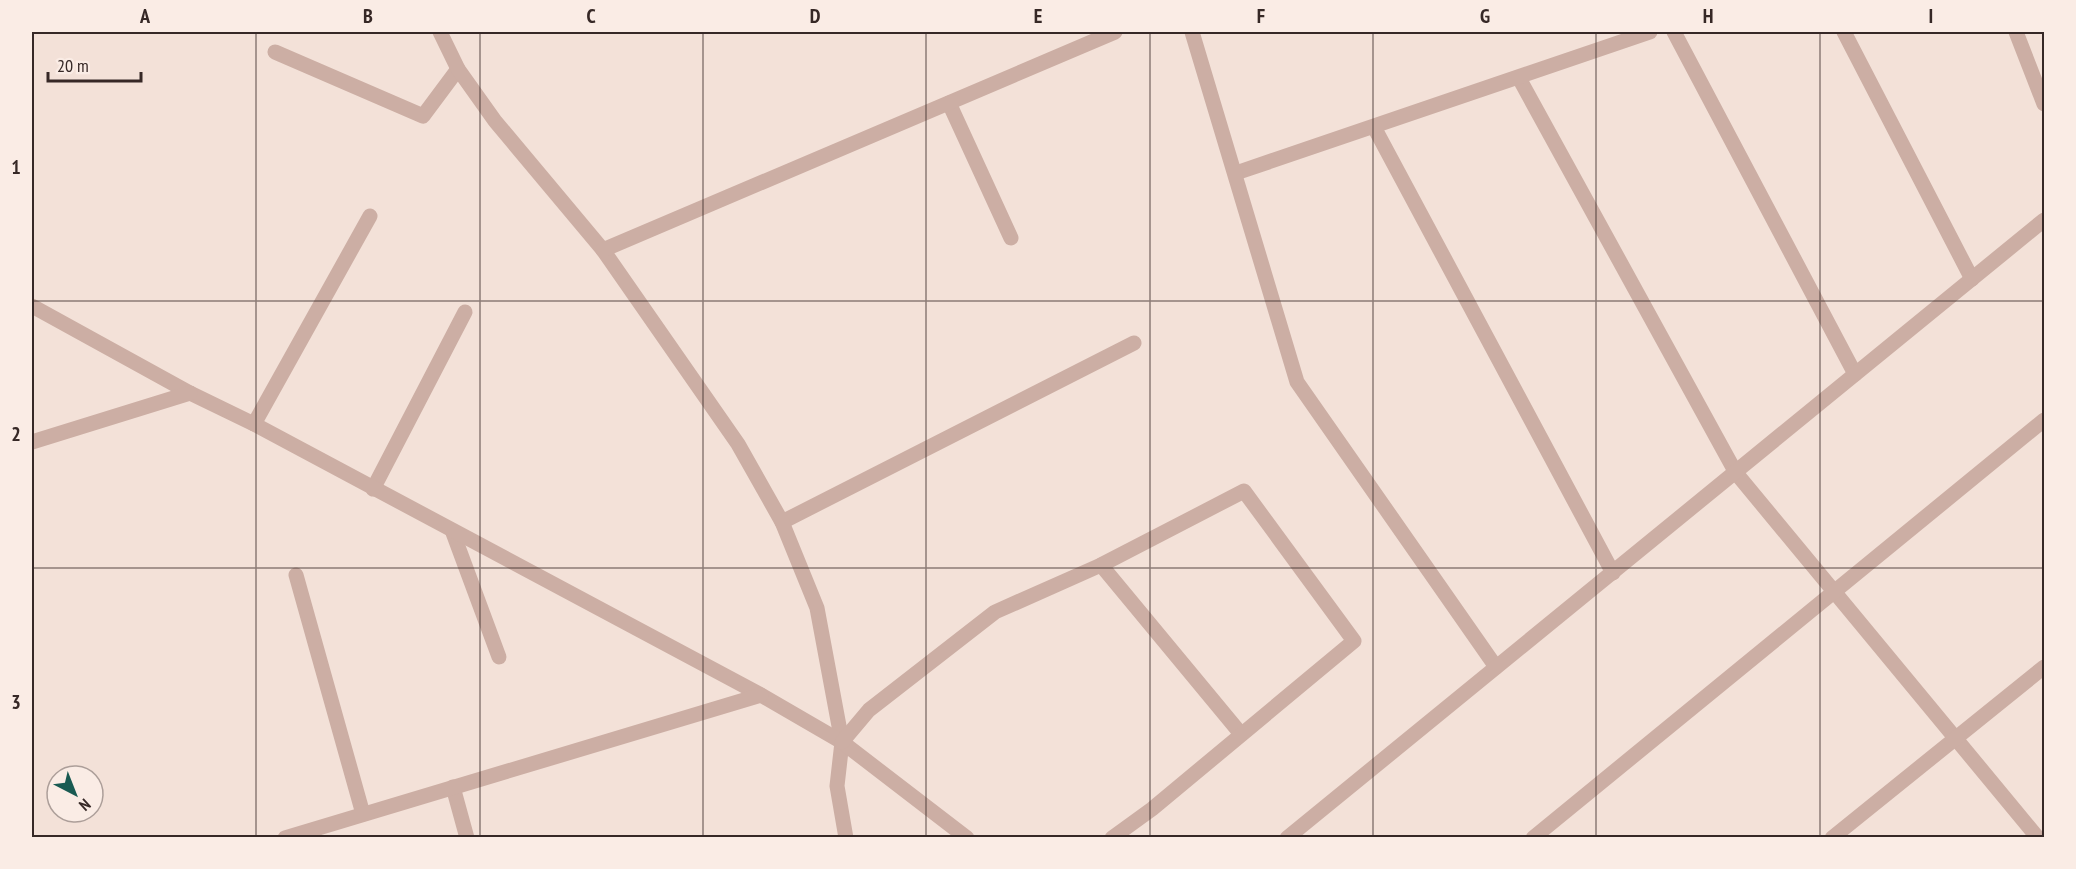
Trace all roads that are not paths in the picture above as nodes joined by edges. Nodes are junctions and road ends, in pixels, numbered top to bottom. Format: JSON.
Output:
{"nodes":[{"id":1,"x":440,"y":32,"type":"edge"},
{"id":2,"x":1115,"y":32,"type":"edge"},
{"id":3,"x":1192,"y":32,"type":"edge"},
{"id":4,"x":1650,"y":32,"type":"edge"},
{"id":5,"x":1674,"y":32,"type":"edge"},
{"id":6,"x":1844,"y":32,"type":"edge"},
{"id":7,"x":2016,"y":32,"type":"edge"},
{"id":8,"x":275,"y":52,"type":"dead end"},
{"id":9,"x":458,"y":69,"type":"junction"},
{"id":10,"x":1519,"y":78,"type":"junction"},
{"id":11,"x":949,"y":103,"type":"junction"},
{"id":12,"x":2044,"y":104,"type":"edge"},
{"id":13,"x":1374,"y":128,"type":"junction"},
{"id":14,"x":1236,"y":173,"type":"junction"},
{"id":15,"x":369,"y":216,"type":"dead end"},
{"id":16,"x":2044,"y":220,"type":"edge"},
{"id":17,"x":1011,"y":238,"type":"dead end"},
{"id":18,"x":603,"y":250,"type":"junction"},
{"id":19,"x":1972,"y":279,"type":"junction"},
{"id":20,"x":32,"y":306,"type":"edge"},
{"id":21,"x":465,"y":312,"type":"dead end"},
{"id":22,"x":1134,"y":343,"type":"dead end"},
{"id":23,"x":1855,"y":374,"type":"junction"},
{"id":24,"x":190,"y":393,"type":"junction"},
{"id":25,"x":2044,"y":420,"type":"edge"},
{"id":26,"x":254,"y":424,"type":"junction"},
{"id":27,"x":32,"y":442,"type":"edge"},
{"id":28,"x":1736,"y":473,"type":"junction"},
{"id":29,"x":373,"y":489,"type":"junction"},
{"id":30,"x":782,"y":522,"type":"junction"},
{"id":31,"x":453,"y":533,"type":"junction"},
{"id":32,"x":1101,"y":565,"type":"junction"},
{"id":33,"x":1613,"y":573,"type":"junction"},
{"id":34,"x":296,"y":575,"type":"dead end"},
{"id":35,"x":1835,"y":592,"type":"junction"},
{"id":36,"x":499,"y":657,"type":"dead end"},
{"id":37,"x":2044,"y":667,"type":"edge"},
{"id":38,"x":1496,"y":668,"type":"junction"},
{"id":39,"x":761,"y":695,"type":"junction"},
{"id":40,"x":1241,"y":734,"type":"junction"},
{"id":41,"x":1956,"y":738,"type":"junction"},
{"id":42,"x":842,"y":742,"type":"junction"},
{"id":43,"x":453,"y":787,"type":"junction"},
{"id":44,"x":363,"y":814,"type":"junction"},
{"id":45,"x":305,"y":835,"type":"edge"},
{"id":46,"x":285,"y":837,"type":"edge"},
{"id":47,"x":467,"y":837,"type":"edge"},
{"id":48,"x":846,"y":837,"type":"edge"},
{"id":49,"x":966,"y":837,"type":"edge"},
{"id":50,"x":1112,"y":837,"type":"edge"},
{"id":51,"x":1287,"y":837,"type":"edge"},
{"id":52,"x":1533,"y":837,"type":"edge"},
{"id":53,"x":1832,"y":837,"type":"edge"},
{"id":54,"x":2038,"y":837,"type":"edge"}],
"edges":[{"from":1,"to":9,"type":"street"},
{"from":2,"to":11,"type":"street"},
{"from":3,"to":14,"type":"street"},
{"from":4,"to":10,"type":"street"},
{"from":5,"to":23,"type":"street"},
{"from":6,"to":19,"type":"street"},
{"from":7,"to":12,"type":"street"},
{"from":8,"to":9,"type":"street"},
{"from":9,"to":18,"type":"street"},
{"from":10,"to":13,"type":"street"},
{"from":10,"to":28,"type":"street"},
{"from":11,"to":17,"type":"street"},
{"from":11,"to":18,"type":"street"},
{"from":13,"to":14,"type":"street"},
{"from":13,"to":33,"type":"street"},
{"from":14,"to":38,"type":"street"},
{"from":15,"to":26,"type":"street"},
{"from":16,"to":19,"type":"street"},
{"from":18,"to":30,"type":"street"},
{"from":19,"to":23,"type":"street"},
{"from":20,"to":24,"type":"street"},
{"from":21,"to":29,"type":"street"},
{"from":22,"to":30,"type":"street"},
{"from":23,"to":28,"type":"street"},
{"from":24,"to":26,"type":"street"},
{"from":24,"to":27,"type":"street"},
{"from":25,"to":35,"type":"street"},
{"from":26,"to":29,"type":"street"},
{"from":28,"to":33,"type":"street"},
{"from":28,"to":35,"type":"street"},
{"from":29,"to":31,"type":"street"},
{"from":30,"to":42,"type":"street"},
{"from":31,"to":36,"type":"street"},
{"from":31,"to":39,"type":"street"},
{"from":32,"to":40,"type":"street"},
{"from":32,"to":40,"type":"street"},
{"from":32,"to":42,"type":"street"},
{"from":33,"to":38,"type":"street"},
{"from":34,"to":44,"type":"street"},
{"from":35,"to":41,"type":"street"},
{"from":35,"to":52,"type":"street"},
{"from":37,"to":41,"type":"street"},
{"from":38,"to":51,"type":"street"},
{"from":39,"to":42,"type":"street"},
{"from":39,"to":43,"type":"street"},
{"from":40,"to":50,"type":"street"},
{"from":41,"to":53,"type":"street"},
{"from":41,"to":54,"type":"street"},
{"from":42,"to":48,"type":"street"},
{"from":42,"to":49,"type":"street"},
{"from":43,"to":44,"type":"street"},
{"from":43,"to":47,"type":"street"},
{"from":44,"to":45,"type":"street"},
{"from":45,"to":46,"type":"street"}]}
